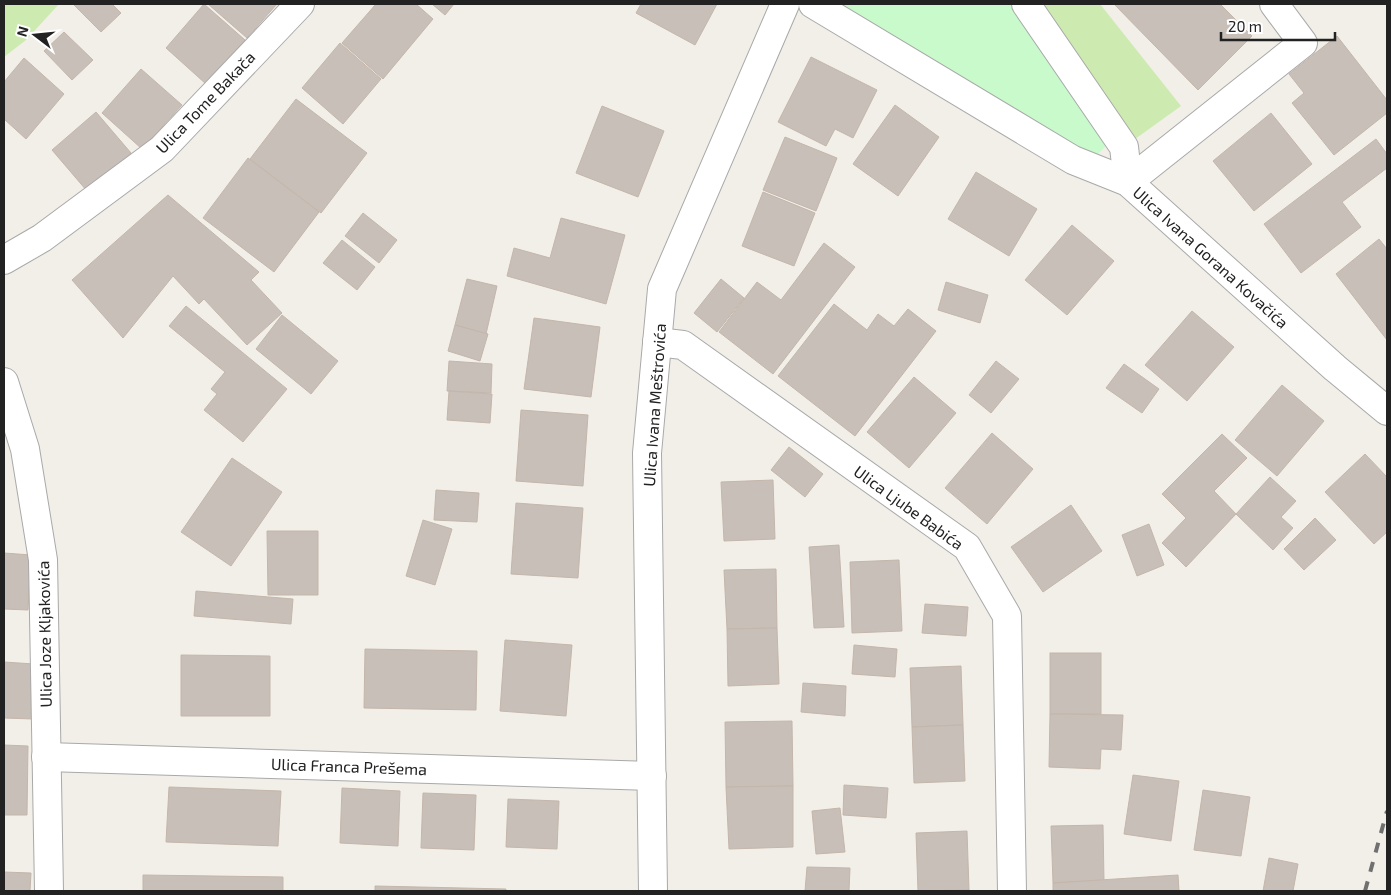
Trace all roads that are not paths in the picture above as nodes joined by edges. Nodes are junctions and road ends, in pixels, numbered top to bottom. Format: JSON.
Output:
{"nodes":[{"id":1,"x":300,"y":4,"type":"edge"},
{"id":2,"x":784,"y":4,"type":"edge"},
{"id":3,"x":813,"y":4,"type":"edge"},
{"id":4,"x":1026,"y":4,"type":"edge"},
{"id":5,"x":1274,"y":4,"type":"edge"},
{"id":6,"x":1128,"y":182,"type":"junction"},
{"id":7,"x":4,"y":260,"type":"edge"},
{"id":8,"x":657,"y":342,"type":"junction"},
{"id":9,"x":4,"y":382,"type":"edge"},
{"id":10,"x":1387,"y":411,"type":"edge"},
{"id":11,"x":46,"y":757,"type":"junction"},
{"id":12,"x":652,"y":776,"type":"junction"},
{"id":13,"x":49,"y":891,"type":"edge"},
{"id":14,"x":653,"y":891,"type":"edge"},
{"id":15,"x":1012,"y":891,"type":"edge"}],
"edges":[{"from":1,"to":7,"type":"street","name":"Ulica Tome Bakača"},
{"from":2,"to":8,"type":"street","name":"Ulica Ivana Meštrovića"},
{"from":3,"to":6,"type":"street","name":"Ulica Ivana Gorana Kovačića"},
{"from":4,"to":6,"type":"street"},
{"from":5,"to":6,"type":"street"},
{"from":6,"to":10,"type":"street","name":"Ulica Ivana Gorana Kovačića"},
{"from":8,"to":12,"type":"street","name":"Ulica Ivana Meštrovića"},
{"from":8,"to":15,"type":"street","name":"Ulica Ljube Babića"},
{"from":9,"to":11,"type":"street","name":"Ulica Joze Kljakovića"},
{"from":11,"to":12,"type":"street","name":"Ulica Franca Prešema"},
{"from":11,"to":13,"type":"street","name":"Ulica Joze Kljakovića"},
{"from":12,"to":14,"type":"street","name":"Ulica Ivana Meštrovića"}]}
